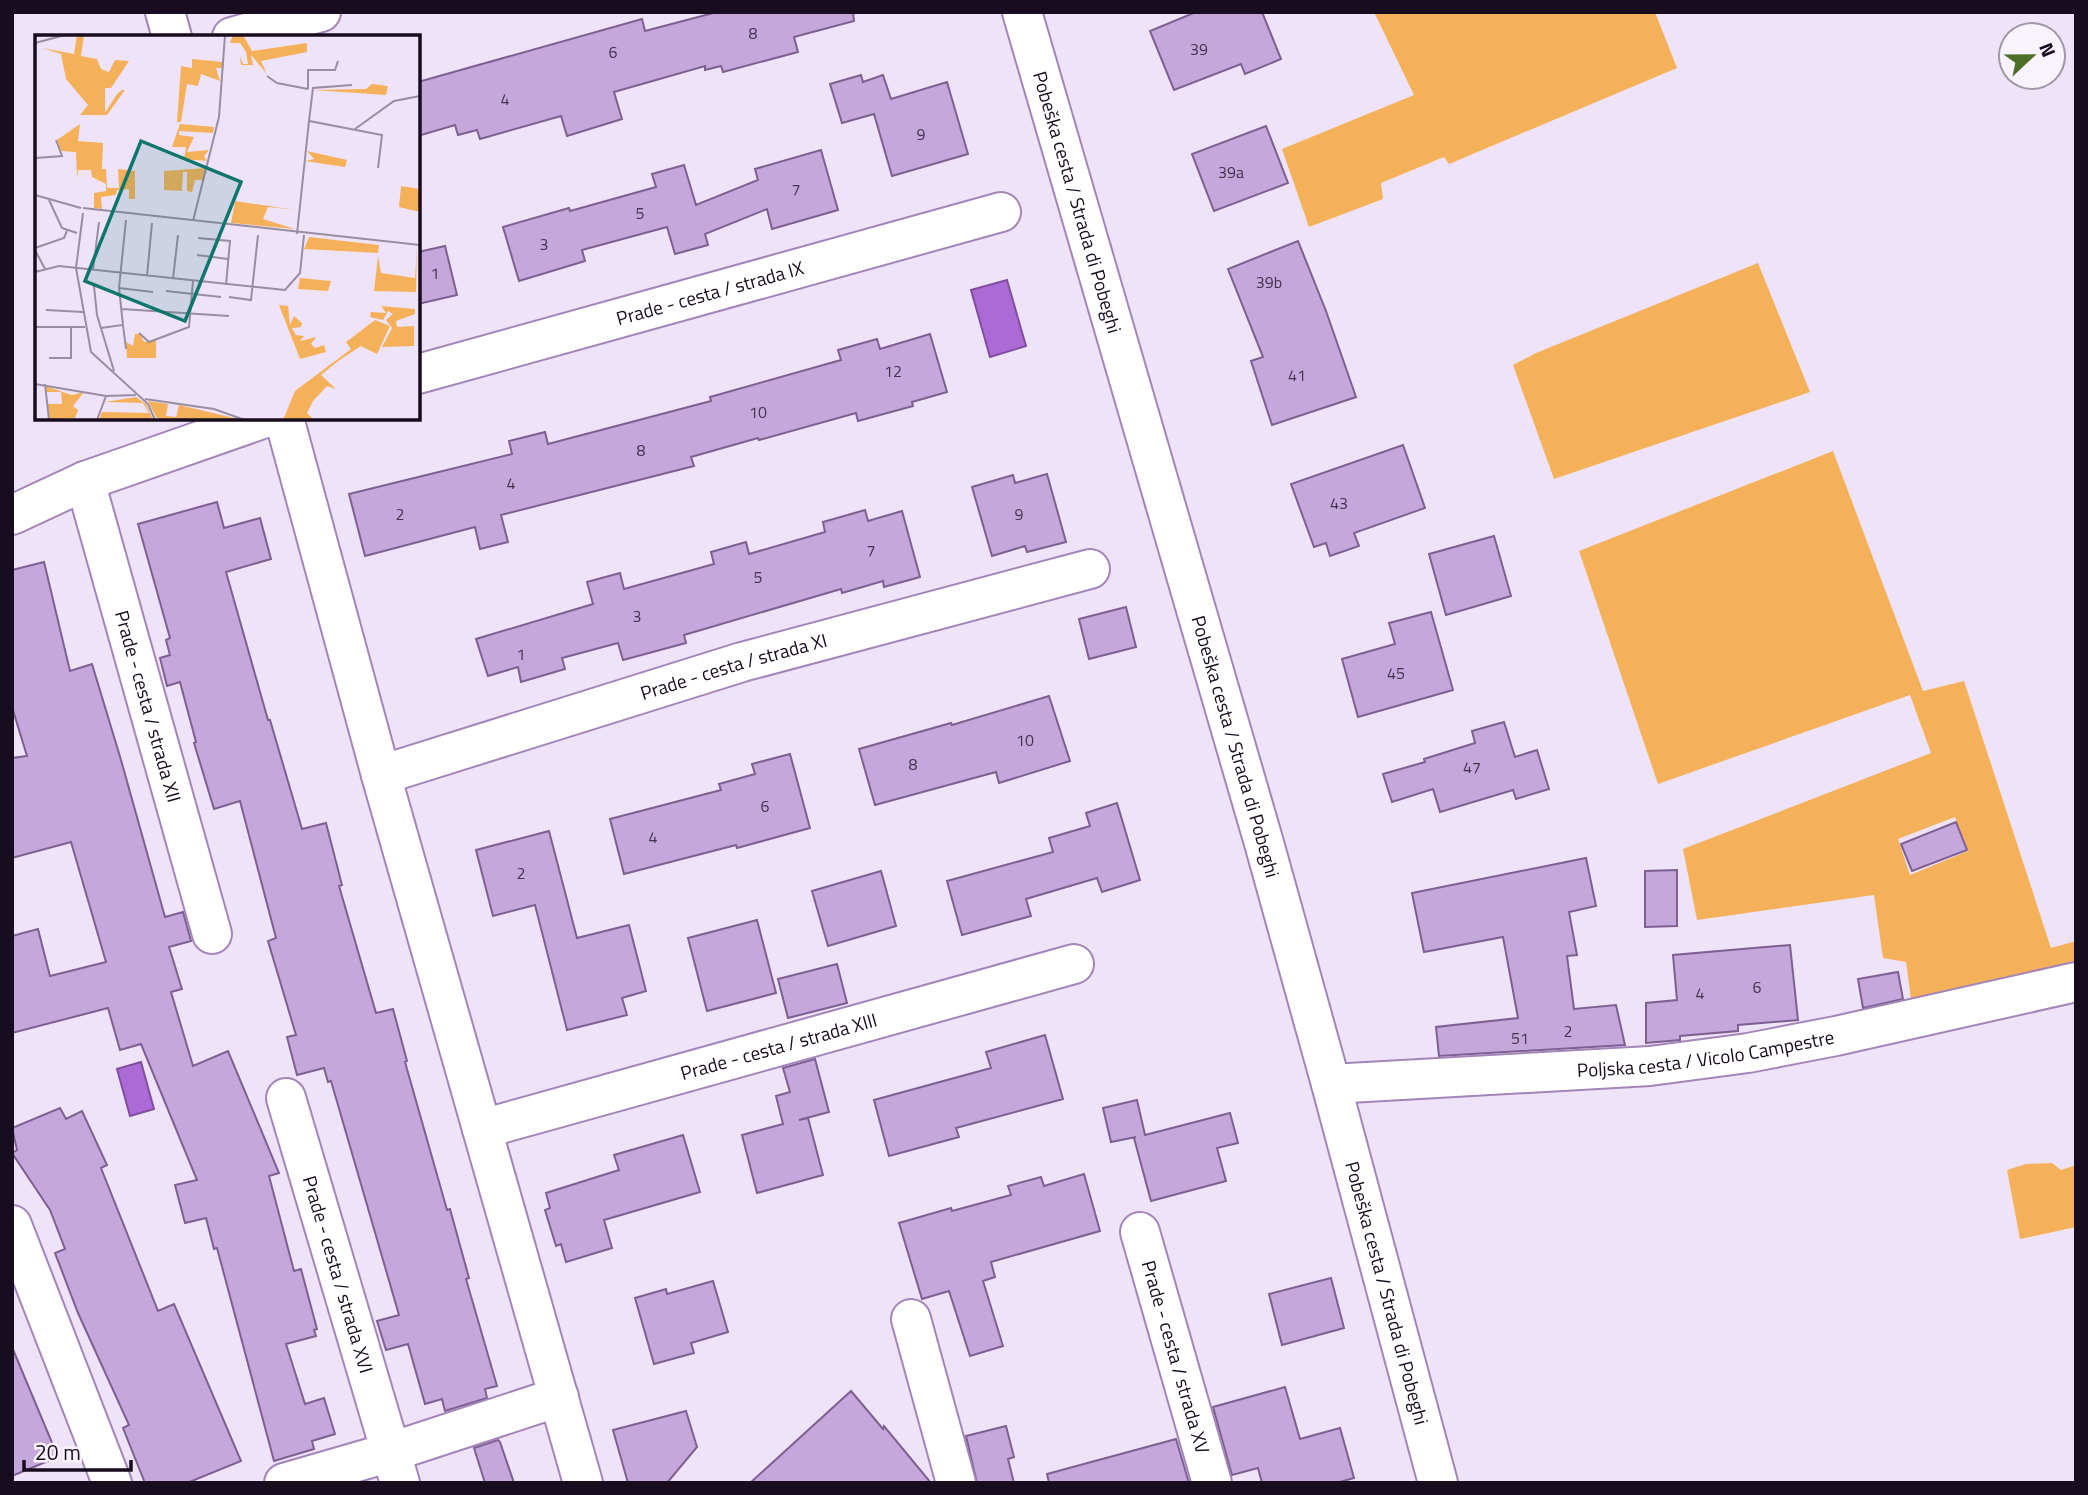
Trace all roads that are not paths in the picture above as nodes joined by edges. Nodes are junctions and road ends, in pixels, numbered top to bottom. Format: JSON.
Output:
{"nodes":[{"id":1,"x":166,"y":12,"type":"edge"},
{"id":2,"x":321,"y":12,"type":"edge"},
{"id":3,"x":1022,"y":12,"type":"edge"},
{"id":4,"x":172,"y":35,"type":"edge"},
{"id":5,"x":239,"y":35,"type":"edge"},
{"id":6,"x":1001,"y":212,"type":"dead end"},
{"id":7,"x":420,"y":373,"type":"edge"},
{"id":8,"x":259,"y":420,"type":"edge"},
{"id":9,"x":285,"y":420,"type":"edge"},
{"id":10,"x":85,"y":481,"type":"junction"},
{"id":11,"x":12,"y":515,"type":"edge"},
{"id":12,"x":1090,"y":569,"type":"dead end"},
{"id":13,"x":381,"y":775,"type":"junction"},
{"id":14,"x":212,"y":934,"type":"dead end"},
{"id":15,"x":1074,"y":964,"type":"dead end"},
{"id":16,"x":2076,"y":982,"type":"edge"},
{"id":17,"x":1331,"y":1084,"type":"junction"},
{"id":18,"x":286,"y":1098,"type":"dead end"},
{"id":19,"x":482,"y":1129,"type":"junction"},
{"id":20,"x":12,"y":1225,"type":"edge"},
{"id":21,"x":1140,"y":1232,"type":"dead end"},
{"id":22,"x":911,"y":1319,"type":"dead end"},
{"id":23,"x":559,"y":1397,"type":"junction"},
{"id":24,"x":395,"y":1467,"type":"edge"},
{"id":25,"x":112,"y":1483,"type":"edge"},
{"id":26,"x":284,"y":1483,"type":"edge"},
{"id":27,"x":583,"y":1483,"type":"edge"},
{"id":28,"x":956,"y":1483,"type":"edge"},
{"id":29,"x":1212,"y":1483,"type":"edge"},
{"id":30,"x":1438,"y":1483,"type":"edge"}],
"edges":[{"from":1,"to":4,"type":"street"},
{"from":2,"to":5,"type":"street"},
{"from":3,"to":17,"type":"street","name":"Pobeška cesta / Strada di Pobeghi"},
{"from":6,"to":7,"type":"street","name":"Prade - cesta / strada IX"},
{"from":8,"to":10,"type":"street"},
{"from":9,"to":13,"type":"street"},
{"from":10,"to":11,"type":"street"},
{"from":10,"to":14,"type":"street","name":"Prade - cesta / strada XII"},
{"from":12,"to":13,"type":"street","name":"Prade - cesta / strada XI"},
{"from":13,"to":19,"type":"street"},
{"from":15,"to":19,"type":"street","name":"Prade - cesta / strada XIII"},
{"from":16,"to":17,"type":"street","name":"Poljska cesta / Vicolo Campestre"},
{"from":17,"to":30,"type":"street","name":"Pobeška cesta / Strada di Pobeghi"},
{"from":18,"to":24,"type":"street","name":"Prade - cesta / strada XVI"},
{"from":19,"to":23,"type":"street"},
{"from":20,"to":25,"type":"street"},
{"from":21,"to":29,"type":"street","name":"Prade - cesta / strada XV"},
{"from":22,"to":28,"type":"street"},
{"from":23,"to":24,"type":"street"},
{"from":23,"to":27,"type":"street"},
{"from":24,"to":26,"type":"street"}]}
